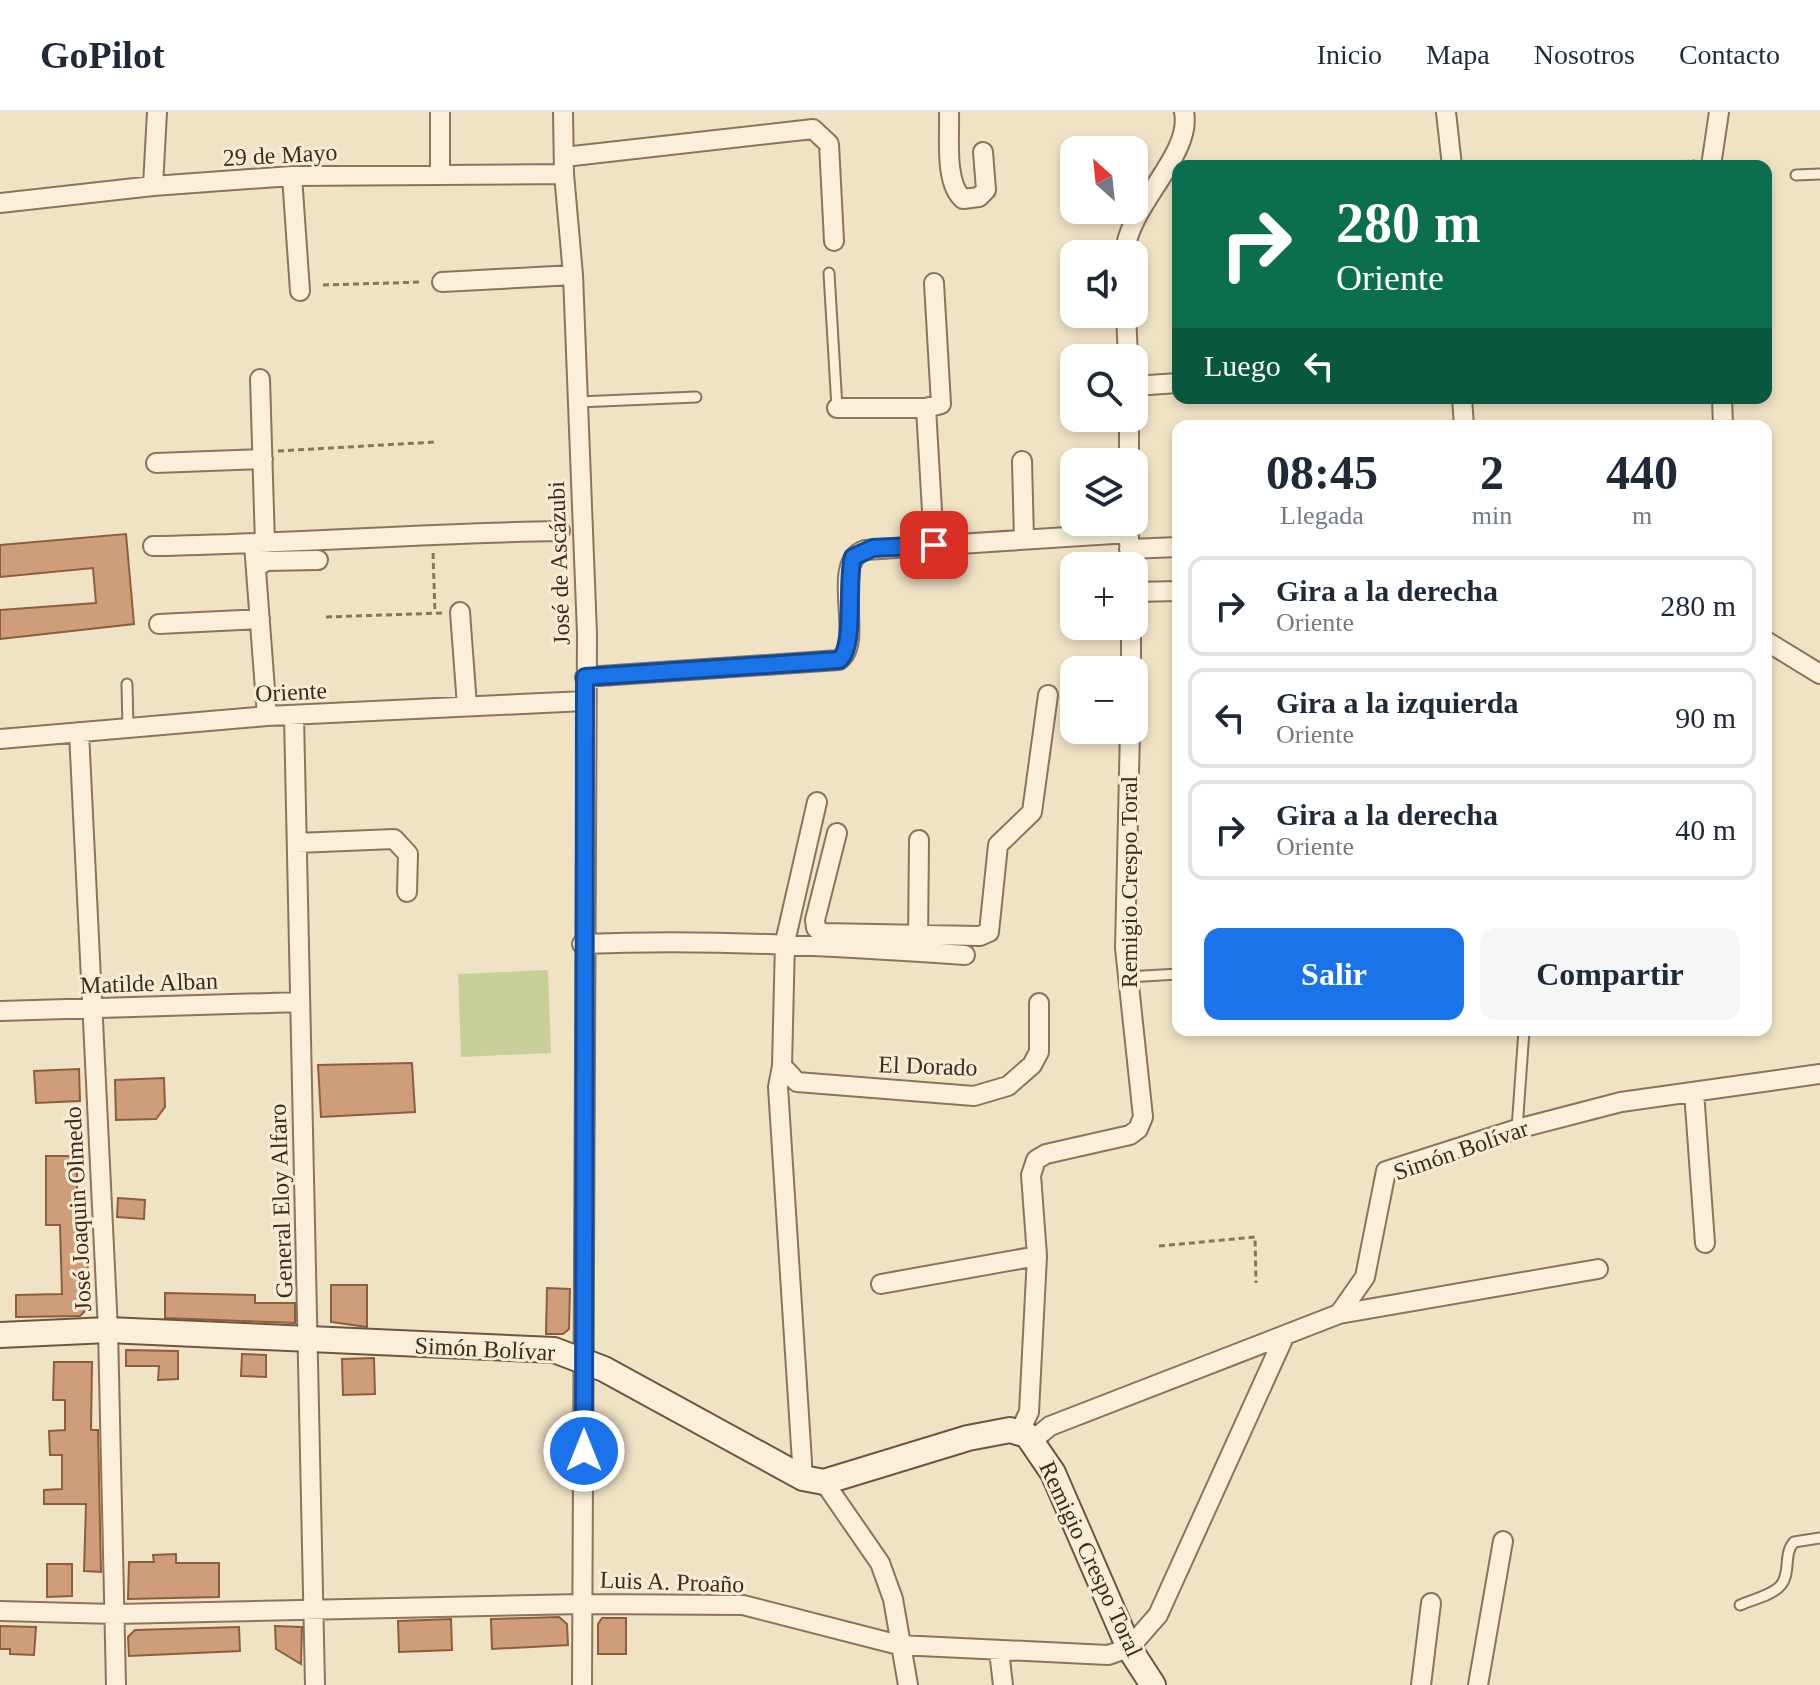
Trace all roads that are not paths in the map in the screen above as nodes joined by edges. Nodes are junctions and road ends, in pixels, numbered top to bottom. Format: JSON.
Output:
{"nodes":[{"id":1,"x":157,"y":112,"type":"edge"},
{"id":2,"x":440,"y":112,"type":"edge"},
{"id":3,"x":563,"y":112,"type":"edge"},
{"id":4,"x":949,"y":112,"type":"edge"},
{"id":5,"x":1184,"y":112,"type":"edge"},
{"id":6,"x":1446,"y":112,"type":"edge"},
{"id":7,"x":1719,"y":112,"type":"edge"},
{"id":8,"x":983,"y":152,"type":"dead end"},
{"id":9,"x":1451,"y":160,"type":"edge"},
{"id":10,"x":1711,"y":160,"type":"edge"},
{"id":11,"x":564,"y":166,"type":"junction"},
{"id":12,"x":440,"y":173,"type":"junction"},
{"id":13,"x":1820,"y":174,"type":"edge"},
{"id":14,"x":1796,"y":175,"type":"dead end"},
{"id":15,"x":292,"y":176,"type":"junction"},
{"id":16,"x":153,"y":186,"type":"junction"},
{"id":17,"x":0,"y":203,"type":"edge"},
{"id":18,"x":1128,"y":240,"type":"edge"},
{"id":19,"x":834,"y":241,"type":"dead end"},
{"id":20,"x":829,"y":273,"type":"dead end"},
{"id":21,"x":573,"y":275,"type":"junction"},
{"id":22,"x":442,"y":282,"type":"road end"},
{"id":23,"x":934,"y":283,"type":"dead end"},
{"id":24,"x":300,"y":291,"type":"dead end"},
{"id":25,"x":260,"y":379,"type":"dead end"},
{"id":26,"x":1172,"y":383,"type":"edge"},
{"id":27,"x":1148,"y":385,"type":"edge"},
{"id":28,"x":696,"y":397,"type":"dead end"},
{"id":29,"x":578,"y":402,"type":"junction"},
{"id":30,"x":837,"y":408,"type":"joint"},
{"id":31,"x":926,"y":408,"type":"junction"},
{"id":32,"x":263,"y":455,"type":"junction"},
{"id":33,"x":1022,"y":461,"type":"dead end"},
{"id":34,"x":156,"y":463,"type":"dead end"},
{"id":35,"x":560,"y":531,"type":"dead end"},
{"id":36,"x":1024,"y":539,"type":"junction"},
{"id":37,"x":1129,"y":542,"type":"edge"},
{"id":38,"x":260,"y":544,"type":"junction"},
{"id":39,"x":934,"y":545,"type":"junction"},
{"id":40,"x":153,"y":546,"type":"dead end"},
{"id":41,"x":1172,"y":546,"type":"edge"},
{"id":42,"x":318,"y":560,"type":"dead end"},
{"id":43,"x":256,"y":568,"type":"junction"},
{"id":44,"x":1172,"y":591,"type":"edge"},
{"id":45,"x":1148,"y":592,"type":"edge"},
{"id":46,"x":460,"y":612,"type":"road end"},
{"id":47,"x":260,"y":619,"type":"junction"},
{"id":48,"x":159,"y":624,"type":"dead end"},
{"id":49,"x":1772,"y":645,"type":"edge"},
{"id":50,"x":1820,"y":674,"type":"edge"},
{"id":51,"x":585,"y":677,"type":"junction"},
{"id":52,"x":127,"y":684,"type":"dead end"},
{"id":53,"x":1048,"y":695,"type":"dead end"},
{"id":54,"x":585,"y":701,"type":"junction"},
{"id":55,"x":467,"y":706,"type":"junction"},
{"id":56,"x":267,"y":716,"type":"junction"},
{"id":57,"x":294,"y":716,"type":"junction"},
{"id":58,"x":128,"y":728,"type":"junction"},
{"id":59,"x":79,"y":732,"type":"junction"},
{"id":60,"x":0,"y":739,"type":"edge"},
{"id":61,"x":1130,"y":744,"type":"edge"},
{"id":62,"x":817,"y":802,"type":"dead end"},
{"id":63,"x":837,"y":833,"type":"dead end"},
{"id":64,"x":919,"y":840,"type":"dead end"},
{"id":65,"x":297,"y":843,"type":"junction"},
{"id":66,"x":407,"y":892,"type":"dead end"},
{"id":67,"x":785,"y":942,"type":"junction"},
{"id":68,"x":582,"y":944,"type":"junction"},
{"id":69,"x":917,"y":944,"type":"junction"},
{"id":70,"x":965,"y":955,"type":"dead end"},
{"id":71,"x":1172,"y":974,"type":"edge"},
{"id":72,"x":1127,"y":977,"type":"junction"},
{"id":73,"x":300,"y":1002,"type":"junction"},
{"id":74,"x":1039,"y":1003,"type":"dead end"},
{"id":75,"x":93,"y":1009,"type":"junction"},
{"id":76,"x":0,"y":1011,"type":"edge"},
{"id":77,"x":1524,"y":1036,"type":"edge"},
{"id":78,"x":782,"y":1066,"type":"junction"},
{"id":79,"x":1820,"y":1074,"type":"edge"},
{"id":80,"x":1694,"y":1092,"type":"junction"},
{"id":81,"x":1517,"y":1129,"type":"junction"},
{"id":82,"x":1705,"y":1243,"type":"dead end"},
{"id":83,"x":1037,"y":1256,"type":"junction"},
{"id":84,"x":1598,"y":1269,"type":"dead end"},
{"id":85,"x":881,"y":1284,"type":"dead end"},
{"id":86,"x":1339,"y":1314,"type":"junction"},
{"id":87,"x":108,"y":1330,"type":"junction"},
{"id":88,"x":0,"y":1335,"type":"edge"},
{"id":89,"x":1285,"y":1335,"type":"junction"},
{"id":90,"x":309,"y":1342,"type":"junction"},
{"id":91,"x":585,"y":1360,"type":"junction"},
{"id":92,"x":1027,"y":1435,"type":"junction"},
{"id":93,"x":814,"y":1480,"type":"junction"},
{"id":94,"x":1820,"y":1538,"type":"edge"},
{"id":95,"x":1503,"y":1541,"type":"dead end"},
{"id":96,"x":1431,"y":1603,"type":"dead end"},
{"id":97,"x":583,"y":1604,"type":"junction"},
{"id":98,"x":1740,"y":1605,"type":"dead end"},
{"id":99,"x":314,"y":1608,"type":"junction"},
{"id":100,"x":0,"y":1611,"type":"edge"},
{"id":101,"x":115,"y":1614,"type":"junction"},
{"id":102,"x":899,"y":1645,"type":"junction"},
{"id":103,"x":1129,"y":1648,"type":"junction"},
{"id":104,"x":999,"y":1651,"type":"junction"},
{"id":105,"x":116,"y":1685,"type":"edge"},
{"id":106,"x":315,"y":1685,"type":"edge"},
{"id":107,"x":582,"y":1685,"type":"edge"},
{"id":108,"x":908,"y":1685,"type":"edge"},
{"id":109,"x":1003,"y":1685,"type":"edge"},
{"id":110,"x":1153,"y":1685,"type":"edge"},
{"id":111,"x":1421,"y":1685,"type":"edge"},
{"id":112,"x":1478,"y":1685,"type":"edge"}],
"edges":[{"from":1,"to":16,"type":"street"},
{"from":2,"to":12,"type":"street"},
{"from":3,"to":11,"type":"street","name":"José de Ascázubi"},
{"from":4,"to":8,"type":"street"},
{"from":5,"to":18,"type":"street"},
{"from":6,"to":9,"type":"street"},
{"from":7,"to":10,"type":"street"},
{"from":11,"to":12,"type":"street","name":"29 de Mayo"},
{"from":11,"to":19,"type":"street","name":"29 de Mayo"},
{"from":11,"to":21,"type":"street","name":"José de Ascázubi"},
{"from":12,"to":15,"type":"street","name":"29 de Mayo"},
{"from":13,"to":14,"type":"lane"},
{"from":15,"to":16,"type":"street","name":"29 de Mayo"},
{"from":15,"to":24,"type":"street"},
{"from":16,"to":17,"type":"street","name":"29 de Mayo"},
{"from":20,"to":30,"type":"lane"},
{"from":21,"to":22,"type":"street"},
{"from":21,"to":29,"type":"street","name":"José de Ascázubi"},
{"from":23,"to":31,"type":"street"},
{"from":25,"to":32,"type":"street"},
{"from":26,"to":27,"type":"street"},
{"from":28,"to":29,"type":"lane"},
{"from":29,"to":51,"type":"street","name":"José de Ascázubi"},
{"from":30,"to":31,"type":"street"},
{"from":31,"to":39,"type":"street"},
{"from":32,"to":34,"type":"street"},
{"from":32,"to":38,"type":"street"},
{"from":33,"to":36,"type":"street"},
{"from":35,"to":38,"type":"street"},
{"from":36,"to":37,"type":"street"},
{"from":36,"to":39,"type":"street"},
{"from":37,"to":41,"type":"street"},
{"from":38,"to":40,"type":"street"},
{"from":38,"to":43,"type":"street"},
{"from":39,"to":51,"type":"street"},
{"from":42,"to":43,"type":"street"},
{"from":43,"to":47,"type":"street"},
{"from":44,"to":45,"type":"street"},
{"from":46,"to":55,"type":"street"},
{"from":47,"to":48,"type":"street"},
{"from":47,"to":56,"type":"street"},
{"from":49,"to":50,"type":"street"},
{"from":51,"to":54,"type":"street","name":"José de Ascázubi"},
{"from":52,"to":58,"type":"lane"},
{"from":53,"to":69,"type":"street"},
{"from":54,"to":55,"type":"street","name":"Oriente"},
{"from":54,"to":68,"type":"street","name":"José de Ascázubi"},
{"from":55,"to":57,"type":"street","name":"Oriente"},
{"from":56,"to":57,"type":"street","name":"Oriente"},
{"from":56,"to":58,"type":"street","name":"Oriente"},
{"from":57,"to":65,"type":"street","name":"General Eloy Alfaro"},
{"from":58,"to":59,"type":"street","name":"Oriente"},
{"from":59,"to":60,"type":"street","name":"Oriente"},
{"from":59,"to":75,"type":"street","name":"José Joaquin Olmedo"},
{"from":61,"to":72,"type":"street","name":"Remigio Crespo Toral"},
{"from":62,"to":67,"type":"street"},
{"from":63,"to":69,"type":"street"},
{"from":64,"to":69,"type":"street"},
{"from":65,"to":66,"type":"street"},
{"from":65,"to":73,"type":"street","name":"General Eloy Alfaro"},
{"from":67,"to":68,"type":"street"},
{"from":67,"to":69,"type":"street"},
{"from":67,"to":78,"type":"street"},
{"from":68,"to":91,"type":"street","name":"José de Ascázubi"},
{"from":69,"to":70,"type":"street"},
{"from":71,"to":72,"type":"lane"},
{"from":72,"to":83,"type":"street","name":"Remigio Crespo Toral"},
{"from":73,"to":75,"type":"street","name":"Matilde Alban"},
{"from":73,"to":90,"type":"street","name":"General Eloy Alfaro"},
{"from":74,"to":78,"type":"street","name":"El Dorado"},
{"from":75,"to":76,"type":"street","name":"Matilde Alban"},
{"from":75,"to":87,"type":"street","name":"José Joaquin Olmedo"},
{"from":77,"to":81,"type":"lane"},
{"from":78,"to":93,"type":"street"},
{"from":79,"to":80,"type":"street","name":"Simón Bolívar"},
{"from":80,"to":81,"type":"street","name":"Simón Bolívar"},
{"from":80,"to":82,"type":"street"},
{"from":81,"to":86,"type":"street","name":"Simón Bolívar"},
{"from":83,"to":85,"type":"street"},
{"from":83,"to":92,"type":"street","name":"Remigio Crespo Toral"},
{"from":84,"to":86,"type":"street"},
{"from":86,"to":89,"type":"street"},
{"from":87,"to":88,"type":"street","name":"Simón Bolívar"},
{"from":87,"to":90,"type":"street","name":"Simón Bolívar"},
{"from":87,"to":101,"type":"street","name":"José Joaquin Olmedo"},
{"from":89,"to":92,"type":"street"},
{"from":89,"to":103,"type":"street"},
{"from":90,"to":91,"type":"street","name":"Simón Bolívar"},
{"from":90,"to":99,"type":"street","name":"General Eloy Alfaro"},
{"from":91,"to":93,"type":"street","name":"Simón Bolívar"},
{"from":91,"to":97,"type":"street","name":"José de Ascázubi"},
{"from":92,"to":93,"type":"street"},
{"from":92,"to":103,"type":"street","name":"Remigio Crespo Toral"},
{"from":93,"to":102,"type":"street"},
{"from":94,"to":98,"type":"lane"},
{"from":95,"to":112,"type":"street"},
{"from":96,"to":111,"type":"street"},
{"from":97,"to":99,"type":"street","name":"Luis A. Proaño"},
{"from":97,"to":102,"type":"street","name":"Luis A. Proaño"},
{"from":97,"to":107,"type":"street","name":"José de Ascázubi"},
{"from":99,"to":101,"type":"street","name":"Luis A. Proaño"},
{"from":99,"to":106,"type":"street","name":"General Eloy Alfaro"},
{"from":100,"to":101,"type":"street","name":"Luis A. Proaño"},
{"from":101,"to":105,"type":"street","name":"José Joaquin Olmedo"},
{"from":102,"to":104,"type":"street","name":"Luis A. Proaño"},
{"from":102,"to":108,"type":"street"},
{"from":103,"to":104,"type":"street","name":"Luis A. Proaño"},
{"from":103,"to":110,"type":"street","name":"Remigio Crespo Toral"},
{"from":104,"to":109,"type":"street"}]}
